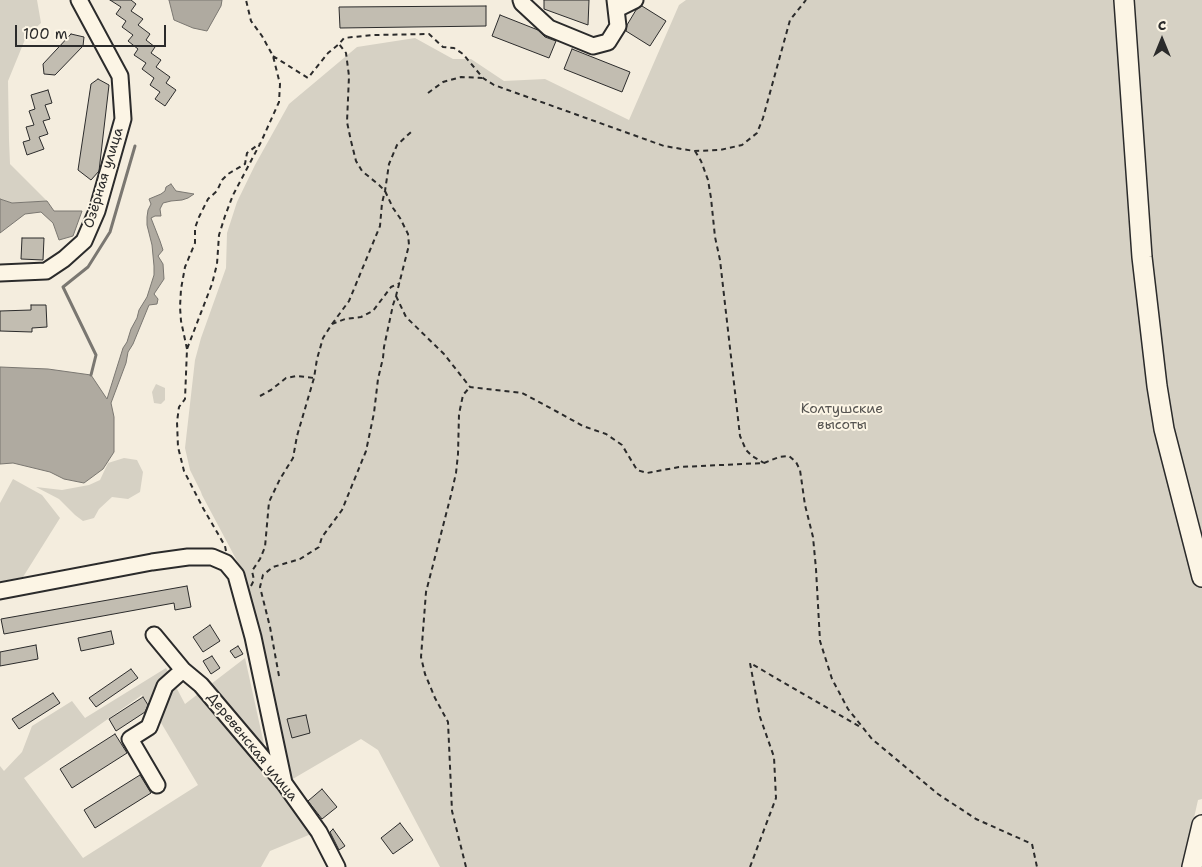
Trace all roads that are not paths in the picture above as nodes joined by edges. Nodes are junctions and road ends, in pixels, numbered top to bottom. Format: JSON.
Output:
{"nodes":[{"id":1,"x":80,"y":0,"type":"edge"},
{"id":2,"x":635,"y":0,"type":"edge"},
{"id":3,"x":1124,"y":0,"type":"edge"},
{"id":4,"x":520,"y":1,"type":"edge"},
{"id":5,"x":616,"y":4,"type":"edge"},
{"id":6,"x":0,"y":273,"type":"edge"},
{"id":7,"x":1202,"y":577,"type":"edge"},
{"id":8,"x":0,"y":591,"type":"edge"},
{"id":9,"x":154,"y":635,"type":"dead end"},
{"id":10,"x":183,"y":670,"type":"junction"},
{"id":11,"x":284,"y":783,"type":"junction"},
{"id":12,"x":157,"y":785,"type":"dead end"},
{"id":13,"x":1202,"y":825,"type":"edge"},
{"id":14,"x":337,"y":867,"type":"edge"},
{"id":15,"x":1192,"y":867,"type":"edge"}],
"edges":[{"from":1,"to":6,"type":"street","name":"Озёрная улица"},
{"from":2,"to":5,"type":"street"},
{"from":3,"to":7,"type":"main road"},
{"from":4,"to":5,"type":"street"},
{"from":8,"to":11,"type":"street"},
{"from":9,"to":10,"type":"street","name":"Деревенская улица"},
{"from":10,"to":11,"type":"street","name":"Деревенская улица"},
{"from":10,"to":12,"type":"street"},
{"from":11,"to":14,"type":"street","name":"Деревенская улица"},
{"from":13,"to":15,"type":"main road"}]}
